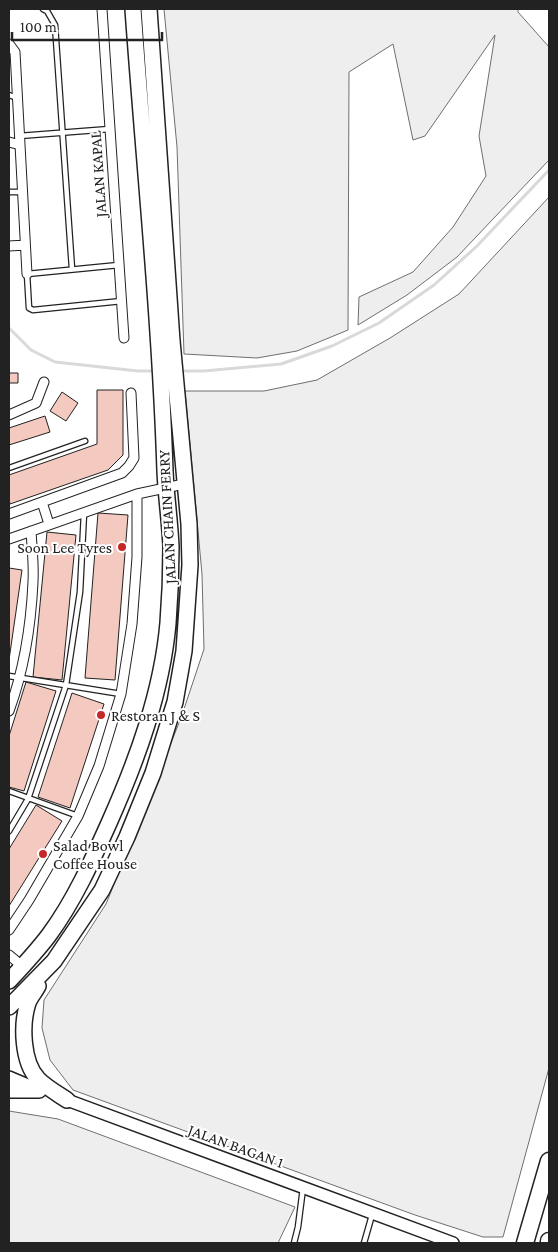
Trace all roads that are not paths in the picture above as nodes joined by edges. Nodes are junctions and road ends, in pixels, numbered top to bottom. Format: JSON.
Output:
{"nodes":[{"id":1,"x":43,"y":9,"type":"edge"},
{"id":2,"x":102,"y":9,"type":"edge"},
{"id":3,"x":133,"y":9,"type":"edge"},
{"id":4,"x":149,"y":9,"type":"edge"},
{"id":5,"x":9,"y":44,"type":"edge"},
{"id":6,"x":13,"y":96,"type":"edge"},
{"id":7,"x":110,"y":129,"type":"junction"},
{"id":8,"x":62,"y":133,"type":"junction"},
{"id":9,"x":20,"y":140,"type":"junction"},
{"id":10,"x":9,"y":142,"type":"edge"},
{"id":11,"x":9,"y":192,"type":"edge"},
{"id":12,"x":22,"y":192,"type":"junction"},
{"id":13,"x":25,"y":245,"type":"junction"},
{"id":14,"x":9,"y":246,"type":"edge"},
{"id":15,"x":119,"y":265,"type":"junction"},
{"id":16,"x":72,"y":269,"type":"junction"},
{"id":17,"x":27,"y":274,"type":"junction"},
{"id":18,"x":122,"y":302,"type":"junction"},
{"id":19,"x":124,"y":338,"type":"dead end"},
{"id":20,"x":165,"y":342,"type":"junction"},
{"id":21,"x":44,"y":382,"type":"dead end"},
{"id":22,"x":131,"y":394,"type":"dead end"},
{"id":23,"x":9,"y":415,"type":"edge"},
{"id":24,"x":84,"y":441,"type":"dead end"},
{"id":25,"x":9,"y":468,"type":"edge"},
{"id":26,"x":184,"y":484,"type":"junction"},
{"id":27,"x":165,"y":488,"type":"junction"},
{"id":28,"x":137,"y":494,"type":"junction"},
{"id":29,"x":42,"y":502,"type":"junction"},
{"id":30,"x":84,"y":512,"type":"junction"},
{"id":31,"x":9,"y":514,"type":"edge"},
{"id":32,"x":49,"y":524,"type":"junction"},
{"id":33,"x":31,"y":531,"type":"junction"},
{"id":34,"x":9,"y":539,"type":"edge"},
{"id":35,"x":9,"y":676,"type":"edge"},
{"id":36,"x":20,"y":677,"type":"junction"},
{"id":37,"x":66,"y":685,"type":"junction"},
{"id":38,"x":121,"y":694,"type":"junction"},
{"id":39,"x":9,"y":711,"type":"edge"},
{"id":40,"x":9,"y":791,"type":"edge"},
{"id":41,"x":28,"y":799,"type":"junction"},
{"id":42,"x":78,"y":816,"type":"junction"},
{"id":43,"x":9,"y":830,"type":"edge"},
{"id":44,"x":9,"y":930,"type":"edge"},
{"id":45,"x":9,"y":955,"type":"edge"},
{"id":46,"x":54,"y":962,"type":"junction"},
{"id":47,"x":22,"y":966,"type":"junction"},
{"id":48,"x":9,"y":981,"type":"edge"},
{"id":49,"x":9,"y":1007,"type":"edge"},
{"id":50,"x":9,"y":1078,"type":"edge"},
{"id":51,"x":9,"y":1090,"type":"edge"},
{"id":52,"x":40,"y":1090,"type":"junction"},
{"id":53,"x":67,"y":1100,"type":"junction"},
{"id":54,"x":549,"y":1161,"type":"edge"},
{"id":55,"x":303,"y":1188,"type":"junction"},
{"id":56,"x":372,"y":1214,"type":"junction"},
{"id":57,"x":294,"y":1243,"type":"edge"},
{"id":58,"x":364,"y":1243,"type":"edge"},
{"id":59,"x":453,"y":1243,"type":"edge"},
{"id":60,"x":525,"y":1243,"type":"edge"}],
"edges":[{"from":1,"to":8,"type":"lane"},
{"from":2,"to":7,"type":"street","name":"JALAN KAPAL"},
{"from":3,"to":20,"type":"highway","name":"JALAN CHAIN FERRY"},
{"from":4,"to":20,"type":"highway","name":"JALAN CHAIN FERRY"},
{"from":5,"to":6,"type":"street"},
{"from":6,"to":9,"type":"street"},
{"from":7,"to":8,"type":"lane"},
{"from":7,"to":15,"type":"street","name":"JALAN KAPAL"},
{"from":8,"to":9,"type":"lane"},
{"from":8,"to":16,"type":"lane"},
{"from":9,"to":10,"type":"street"},
{"from":9,"to":12,"type":"street"},
{"from":11,"to":12,"type":"lane"},
{"from":12,"to":13,"type":"street"},
{"from":13,"to":14,"type":"street"},
{"from":13,"to":17,"type":"street"},
{"from":15,"to":16,"type":"lane"},
{"from":15,"to":18,"type":"street","name":"JALAN KAPAL"},
{"from":16,"to":17,"type":"lane"},
{"from":17,"to":18,"type":"lane"},
{"from":18,"to":19,"type":"street","name":"JALAN KAPAL"},
{"from":20,"to":26,"type":"highway","name":"JALAN CHAIN FERRY"},
{"from":20,"to":27,"type":"highway","name":"JALAN CHAIN FERRY"},
{"from":21,"to":23,"type":"street"},
{"from":22,"to":29,"type":"street"},
{"from":24,"to":25,"type":"lane"},
{"from":26,"to":27,"type":"street"},
{"from":26,"to":46,"type":"highway","name":"JALAN CHAIN FERRY"},
{"from":27,"to":28,"type":"street"},
{"from":27,"to":47,"type":"highway","name":"JALAN CHAIN FERRY"},
{"from":28,"to":30,"type":"street"},
{"from":28,"to":38,"type":"street","name":"JALAN CHAIN FERRY"},
{"from":29,"to":31,"type":"street"},
{"from":29,"to":32,"type":"street"},
{"from":30,"to":32,"type":"street"},
{"from":30,"to":37,"type":"lane"},
{"from":32,"to":33,"type":"street"},
{"from":33,"to":34,"type":"street"},
{"from":33,"to":36,"type":"street"},
{"from":35,"to":36,"type":"lane"},
{"from":36,"to":37,"type":"lane"},
{"from":36,"to":39,"type":"street"},
{"from":37,"to":38,"type":"lane"},
{"from":37,"to":41,"type":"lane"},
{"from":38,"to":42,"type":"street","name":"JALAN CHAIN FERRY"},
{"from":40,"to":41,"type":"lane"},
{"from":41,"to":42,"type":"lane"},
{"from":41,"to":43,"type":"lane"},
{"from":42,"to":44,"type":"street","name":"JALAN CHAIN FERRY"},
{"from":45,"to":47,"type":"street"},
{"from":46,"to":49,"type":"highway","name":"JALAN CHAIN FERRY"},
{"from":46,"to":53,"type":"highway"},
{"from":47,"to":48,"type":"highway","name":"JALAN CHAIN FERRY"},
{"from":50,"to":52,"type":"street","name":"JALAN BAGAN 1"},
{"from":51,"to":52,"type":"highway"},
{"from":52,"to":53,"type":"street","name":"JALAN BAGAN 1"},
{"from":53,"to":55,"type":"street","name":"JALAN BAGAN 1"},
{"from":54,"to":60,"type":"highway"},
{"from":55,"to":56,"type":"street","name":"JALAN BAGAN 1"},
{"from":55,"to":57,"type":"lane"},
{"from":56,"to":58,"type":"lane"},
{"from":56,"to":59,"type":"street","name":"JALAN BAGAN 1"}]}
